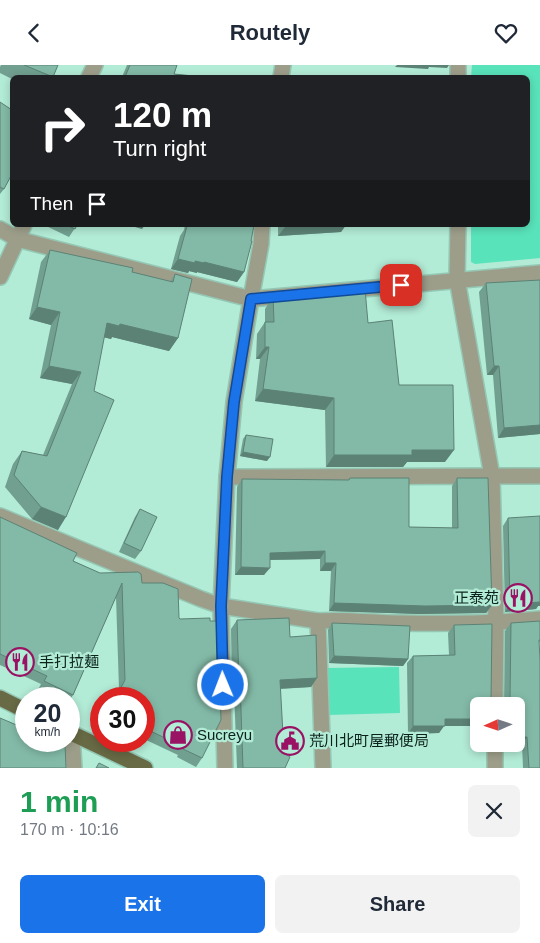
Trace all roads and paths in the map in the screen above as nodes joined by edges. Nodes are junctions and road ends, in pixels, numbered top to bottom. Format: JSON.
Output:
{"nodes":[{"id":1,"x":23,"y":227,"type":"edge"},
{"id":2,"x":262,"y":227,"type":"edge"},
{"id":3,"x":458,"y":227,"type":"edge"},
{"id":4,"x":0,"y":229,"type":"edge"},
{"id":5,"x":17,"y":239,"type":"junction"},
{"id":6,"x":540,"y":273,"type":"edge"},
{"id":7,"x":0,"y":277,"type":"edge"},
{"id":8,"x":457,"y":279,"type":"junction"},
{"id":9,"x":251,"y":299,"type":"junction"},
{"id":10,"x":492,"y":476,"type":"junction"},
{"id":11,"x":540,"y":476,"type":"edge"},
{"id":12,"x":227,"y":477,"type":"junction"},
{"id":13,"x":0,"y":517,"type":"edge"},
{"id":14,"x":221,"y":606,"type":"junction"},
{"id":15,"x":540,"y":619,"type":"edge"},
{"id":16,"x":318,"y":621,"type":"junction"},
{"id":17,"x":496,"y":623,"type":"junction"},
{"id":18,"x":495,"y":697,"type":"edge"},
{"id":19,"x":0,"y":698,"type":"edge"},
{"id":20,"x":15,"y":706,"type":"edge"},
{"id":21,"x":80,"y":738,"type":"edge"},
{"id":22,"x":72,"y":752,"type":"edge"},
{"id":23,"x":495,"y":753,"type":"edge"},
{"id":24,"x":74,"y":768,"type":"edge"},
{"id":25,"x":144,"y":768,"type":"edge"},
{"id":26,"x":225,"y":768,"type":"edge"},
{"id":27,"x":323,"y":768,"type":"edge"},
{"id":28,"x":495,"y":768,"type":"edge"}],
"edges":[{"from":1,"to":5,"type":"street"},
{"from":2,"to":9,"type":"street"},
{"from":3,"to":8,"type":"street"},
{"from":4,"to":5,"type":"street"},
{"from":5,"to":7,"type":"street"},
{"from":5,"to":9,"type":"street"},
{"from":6,"to":8,"type":"street"},
{"from":8,"to":9,"type":"street"},
{"from":8,"to":10,"type":"street"},
{"from":9,"to":12,"type":"street"},
{"from":10,"to":11,"type":"street"},
{"from":10,"to":12,"type":"street"},
{"from":10,"to":17,"type":"street"},
{"from":12,"to":14,"type":"street"},
{"from":13,"to":14,"type":"street"},
{"from":14,"to":16,"type":"street"},
{"from":14,"to":26,"type":"street"},
{"from":15,"to":17,"type":"street"},
{"from":16,"to":17,"type":"street"},
{"from":16,"to":27,"type":"street"},
{"from":17,"to":18,"type":"street"},
{"from":19,"to":20,"type":"main road"},
{"from":21,"to":25,"type":"main road"},
{"from":22,"to":24,"type":"street"},
{"from":23,"to":28,"type":"street"}]}
